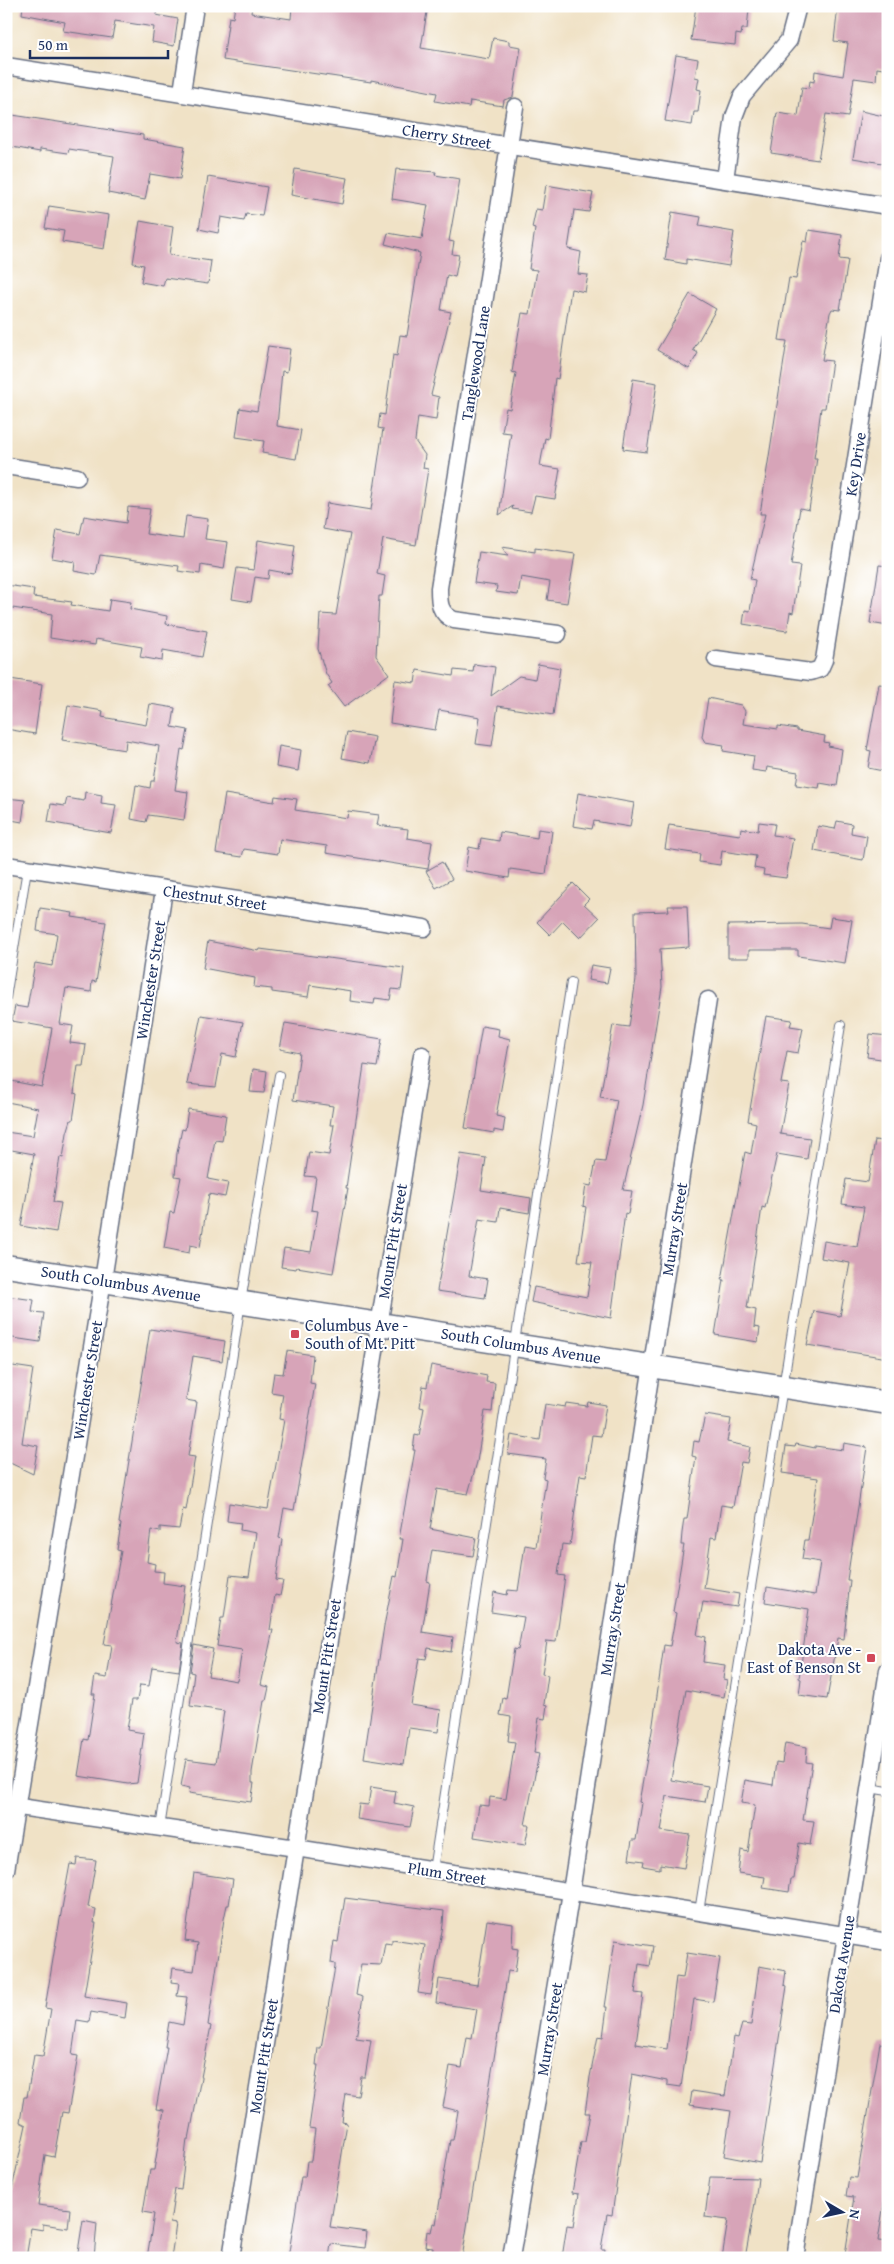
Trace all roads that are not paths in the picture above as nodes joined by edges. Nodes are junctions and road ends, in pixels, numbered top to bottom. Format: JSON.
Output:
{"nodes":[{"id":1,"x":195,"y":6,"type":"edge"},
{"id":2,"x":798,"y":6,"type":"edge"},
{"id":3,"x":6,"y":66,"type":"edge"},
{"id":4,"x":182,"y":92,"type":"junction"},
{"id":5,"x":515,"y":107,"type":"dead end"},
{"id":6,"x":510,"y":146,"type":"junction"},
{"id":7,"x":725,"y":179,"type":"junction"},
{"id":8,"x":888,"y":206,"type":"edge"},
{"id":9,"x":888,"y":258,"type":"edge"},
{"id":10,"x":6,"y":466,"type":"edge"},
{"id":11,"x":77,"y":476,"type":"dead end"},
{"id":12,"x":558,"y":634,"type":"dead end"},
{"id":13,"x":716,"y":660,"type":"dead end"},
{"id":14,"x":6,"y":865,"type":"edge"},
{"id":15,"x":27,"y":869,"type":"junction"},
{"id":16,"x":164,"y":890,"type":"junction"},
{"id":17,"x":424,"y":928,"type":"dead end"},
{"id":18,"x":571,"y":982,"type":"dead end"},
{"id":19,"x":6,"y":998,"type":"edge"},
{"id":20,"x":708,"y":1000,"type":"dead end"},
{"id":21,"x":841,"y":1025,"type":"dead end"},
{"id":22,"x":422,"y":1055,"type":"dead end"},
{"id":23,"x":279,"y":1076,"type":"dead end"},
{"id":24,"x":6,"y":1266,"type":"edge"},
{"id":25,"x":103,"y":1280,"type":"junction"},
{"id":26,"x":241,"y":1302,"type":"junction"},
{"id":27,"x":378,"y":1323,"type":"junction"},
{"id":28,"x":515,"y":1344,"type":"junction"},
{"id":29,"x":653,"y":1365,"type":"junction"},
{"id":30,"x":784,"y":1386,"type":"junction"},
{"id":31,"x":888,"y":1403,"type":"edge"},
{"id":32,"x":888,"y":1670,"type":"edge"},
{"id":33,"x":869,"y":1788,"type":"junction"},
{"id":34,"x":888,"y":1791,"type":"edge"},
{"id":35,"x":11,"y":1806,"type":"edge"},
{"id":36,"x":160,"y":1828,"type":"junction"},
{"id":37,"x":296,"y":1848,"type":"junction"},
{"id":38,"x":6,"y":1870,"type":"edge"},
{"id":39,"x":433,"y":1870,"type":"junction"},
{"id":40,"x":571,"y":1892,"type":"junction"},
{"id":41,"x":699,"y":1912,"type":"junction"},
{"id":42,"x":846,"y":1936,"type":"junction"},
{"id":43,"x":888,"y":1942,"type":"edge"},
{"id":44,"x":231,"y":2258,"type":"edge"},
{"id":45,"x":511,"y":2258,"type":"edge"},
{"id":46,"x":795,"y":2258,"type":"edge"}],
"edges":[{"from":1,"to":4,"type":"street"},
{"from":2,"to":7,"type":"street"},
{"from":3,"to":4,"type":"street","name":"Cherry Street"},
{"from":4,"to":6,"type":"street","name":"Cherry Street"},
{"from":5,"to":6,"type":"street","name":"Tanglewood Lane"},
{"from":6,"to":7,"type":"street","name":"Cherry Street"},
{"from":6,"to":12,"type":"street","name":"Tanglewood Lane"},
{"from":7,"to":8,"type":"street","name":"Cherry Street"},
{"from":9,"to":13,"type":"street","name":"Key Drive"},
{"from":10,"to":11,"type":"street"},
{"from":14,"to":15,"type":"street","name":"Chestnut Street"},
{"from":15,"to":16,"type":"street","name":"Chestnut Street"},
{"from":15,"to":19,"type":"lane"},
{"from":16,"to":17,"type":"street","name":"Chestnut Street"},
{"from":16,"to":25,"type":"street","name":"Winchester Street"},
{"from":18,"to":28,"type":"lane"},
{"from":20,"to":29,"type":"street","name":"Murray Street"},
{"from":21,"to":30,"type":"lane"},
{"from":22,"to":27,"type":"street","name":"Mount Pitt Street"},
{"from":23,"to":26,"type":"lane"},
{"from":24,"to":25,"type":"main road","name":"South Columbus Avenue"},
{"from":25,"to":26,"type":"main road","name":"South Columbus Avenue"},
{"from":25,"to":35,"type":"street","name":"Winchester Street"},
{"from":26,"to":27,"type":"main road","name":"South Columbus Avenue"},
{"from":26,"to":36,"type":"lane"},
{"from":27,"to":28,"type":"main road","name":"South Columbus Avenue"},
{"from":27,"to":37,"type":"street","name":"Mount Pitt Street"},
{"from":28,"to":29,"type":"main road","name":"South Columbus Avenue"},
{"from":28,"to":39,"type":"lane"},
{"from":29,"to":30,"type":"main road","name":"South Columbus Avenue"},
{"from":29,"to":40,"type":"street","name":"Murray Street"},
{"from":30,"to":31,"type":"main road","name":"South Columbus Avenue"},
{"from":30,"to":41,"type":"lane"},
{"from":32,"to":33,"type":"street","name":"Dakota Avenue"},
{"from":33,"to":34,"type":"lane"},
{"from":33,"to":42,"type":"street","name":"Dakota Avenue"},
{"from":35,"to":36,"type":"street","name":"Plum Street"},
{"from":35,"to":38,"type":"street","name":"Winchester Street"},
{"from":36,"to":37,"type":"street","name":"Plum Street"},
{"from":37,"to":39,"type":"street","name":"Plum Street"},
{"from":37,"to":44,"type":"street","name":"Mount Pitt Street"},
{"from":39,"to":40,"type":"street","name":"Plum Street"},
{"from":40,"to":41,"type":"street","name":"Plum Street"},
{"from":40,"to":45,"type":"street","name":"Murray Street"},
{"from":41,"to":42,"type":"street","name":"Plum Street"},
{"from":42,"to":43,"type":"street","name":"Plum Street"},
{"from":42,"to":46,"type":"street","name":"Dakota Avenue"}]}
